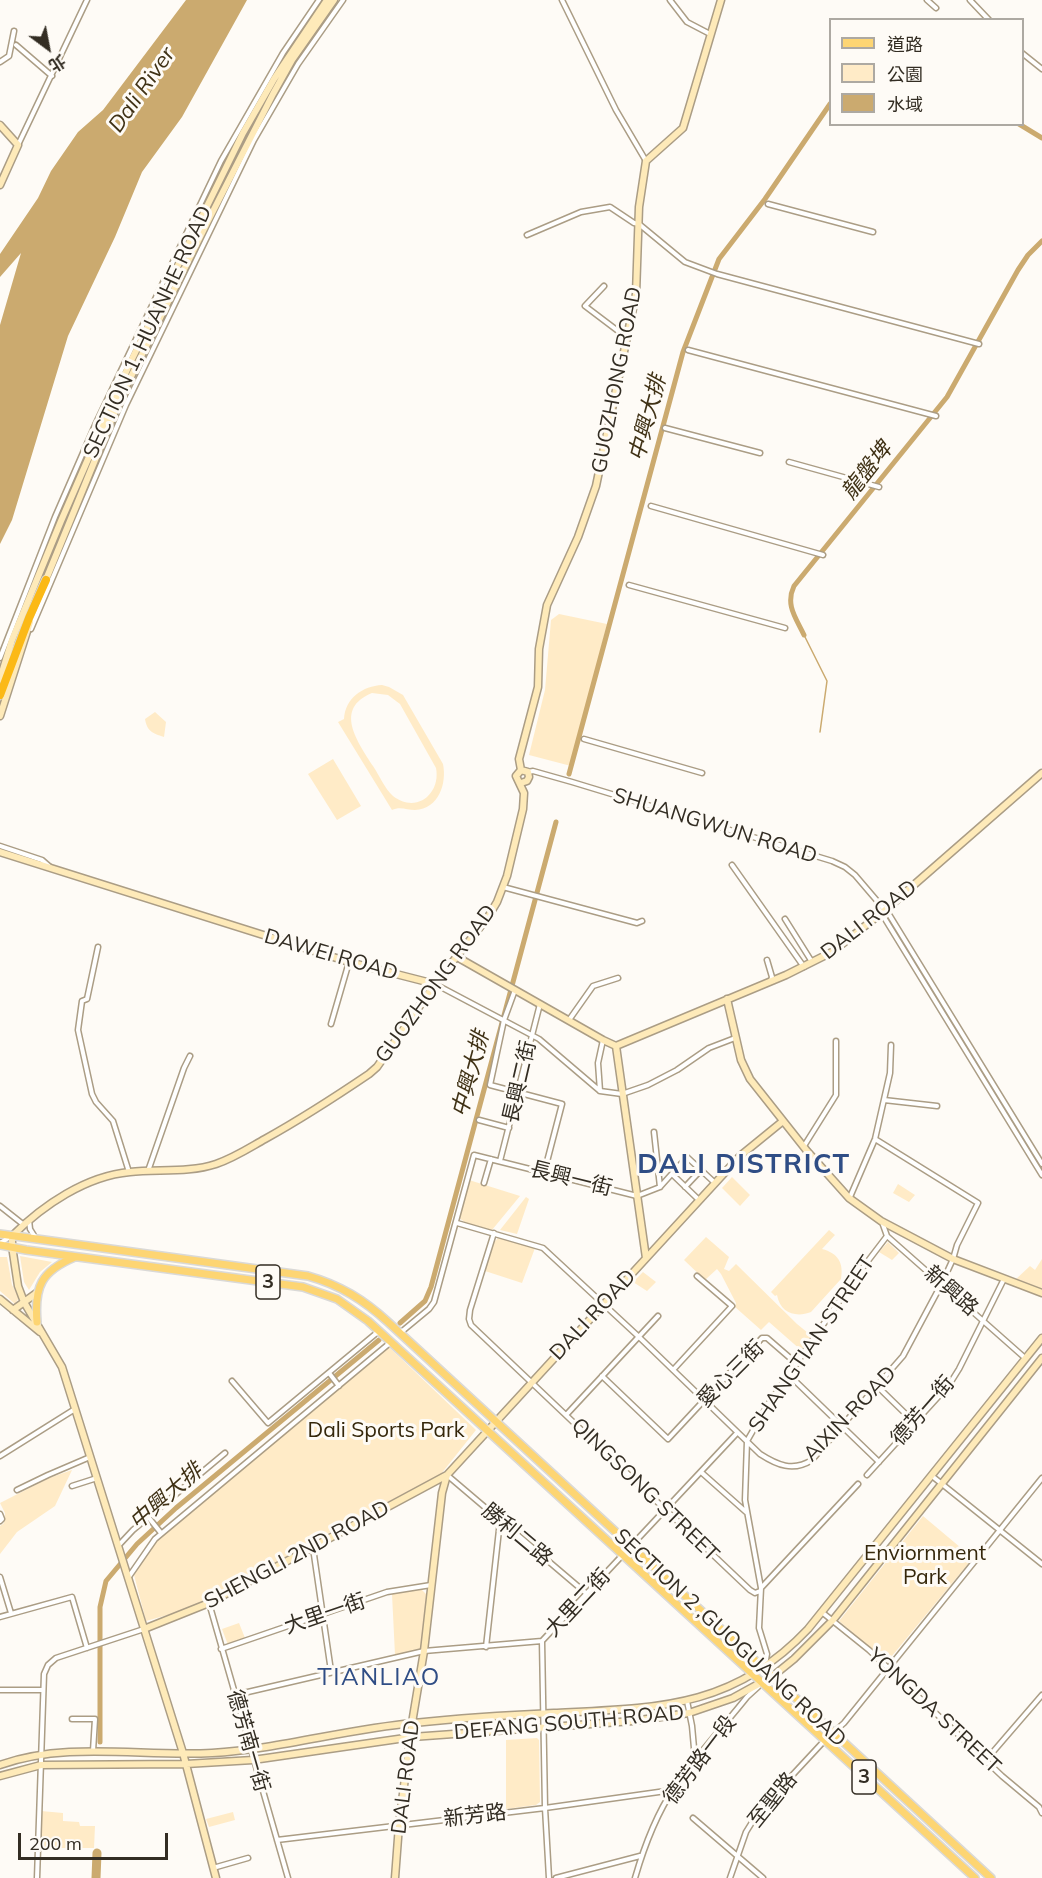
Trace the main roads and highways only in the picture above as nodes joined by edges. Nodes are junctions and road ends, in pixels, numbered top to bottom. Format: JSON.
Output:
{"nodes":[{"id":1,"x":46,"y":579,"type":"road end"},
{"id":2,"x":0,"y":695,"type":"edge"},
{"id":3,"x":0,"y":1234,"type":"edge"},
{"id":4,"x":0,"y":1244,"type":"edge"},
{"id":5,"x":76,"y":1257,"type":"junction"},
{"id":6,"x":37,"y":1322,"type":"road end"},
{"id":7,"x":924,"y":1816,"type":"junction"},
{"id":8,"x":916,"y":1825,"type":"junction"},
{"id":9,"x":975,"y":1878,"type":"edge"},
{"id":10,"x":991,"y":1878,"type":"edge"}],
"edges":[{"from":1,"to":2,"type":"highway"},
{"from":3,"to":7,"type":"main road","name":"SECTION 2 ,GUOGUANG ROAD","number":"3"},
{"from":4,"to":5,"type":"main road","number":"3"},
{"from":5,"to":6,"type":"main road"},
{"from":5,"to":8,"type":"main road","name":"SECTION 2 ,GUOGUANG ROAD","number":"3"},
{"from":7,"to":8,"type":"main road"},
{"from":7,"to":10,"type":"main road","name":"SECTION 2 ,GUOGUANG ROAD","number":"3"},
{"from":8,"to":9,"type":"main road","name":"SECTION 2 ,GUOGUANG ROAD","number":"3"}]}
